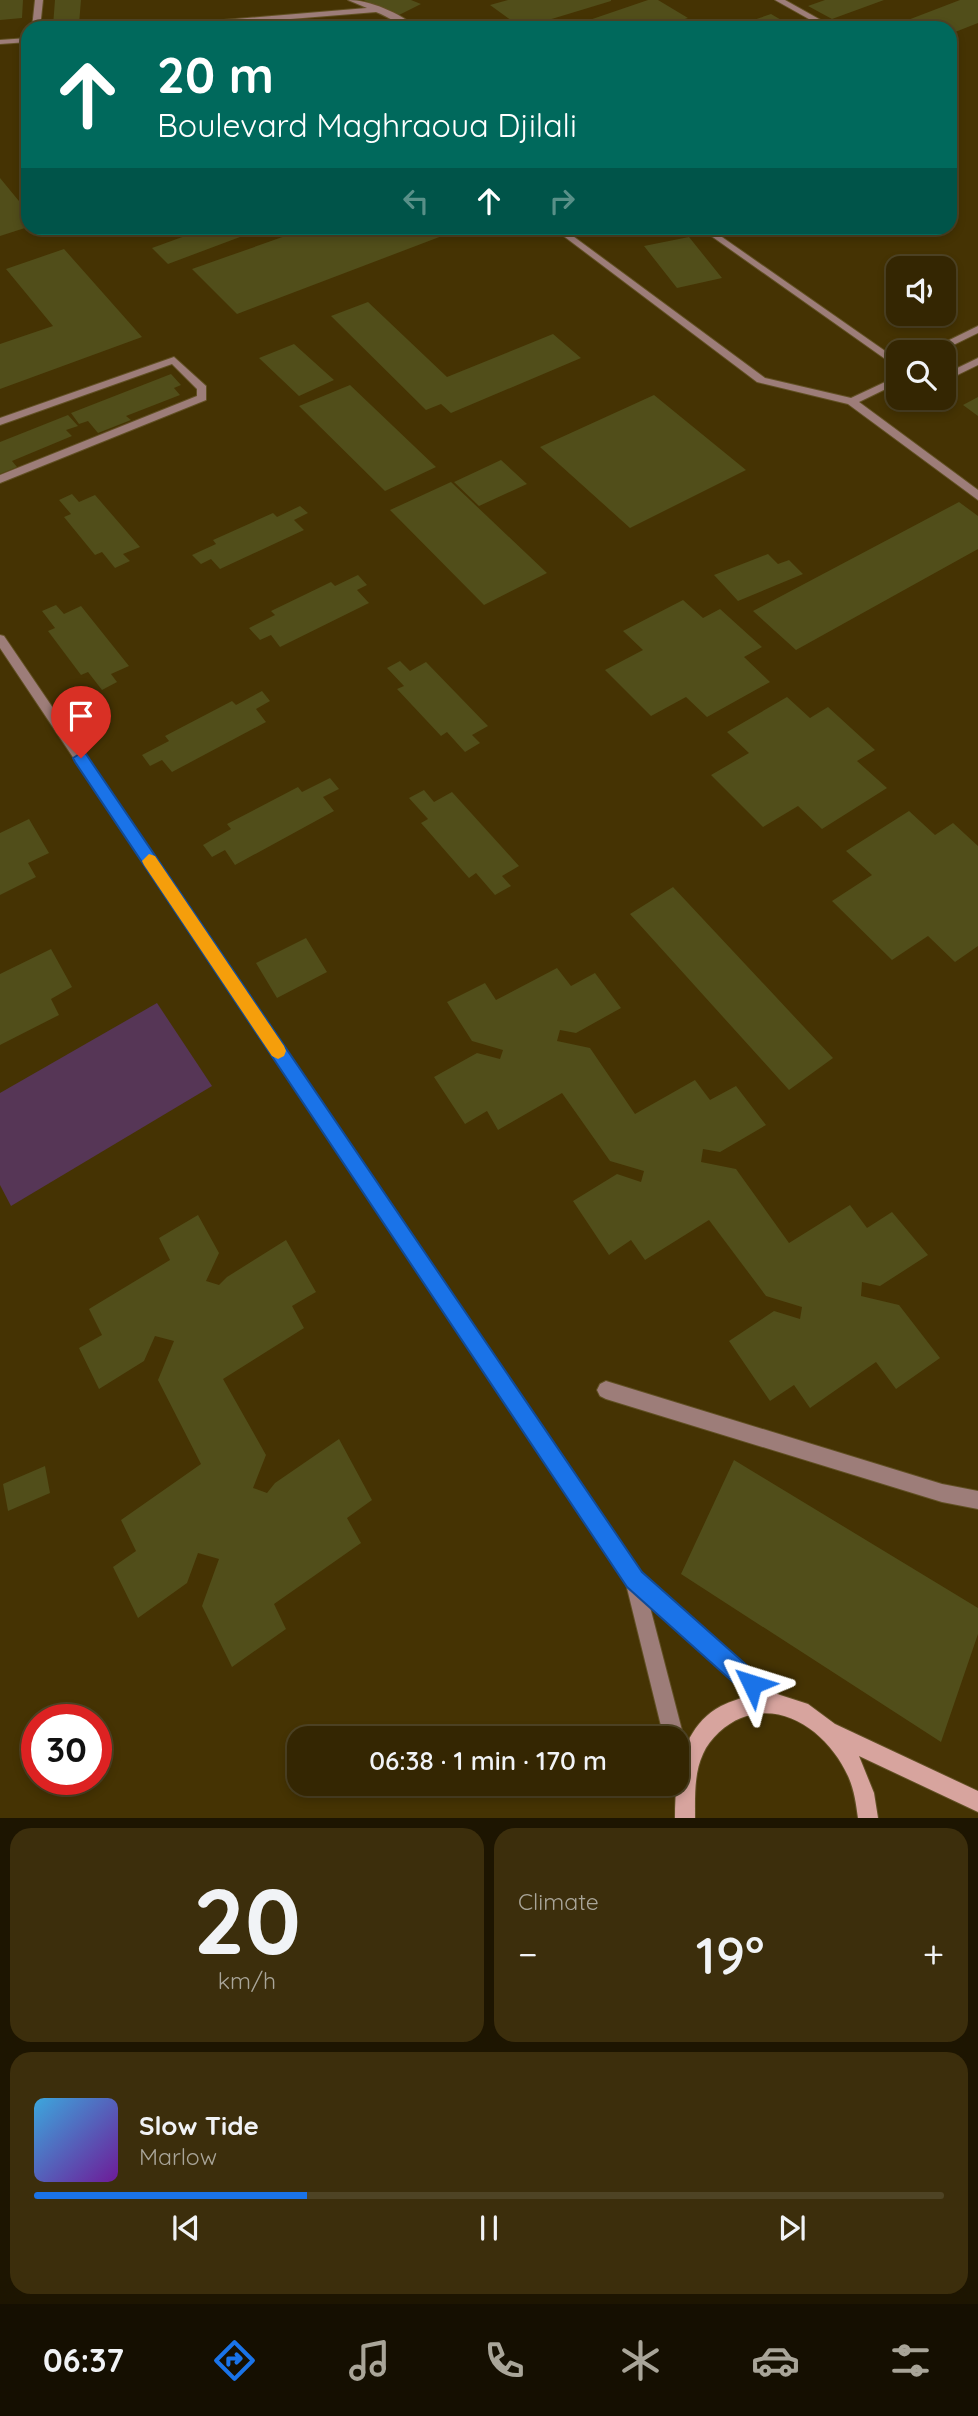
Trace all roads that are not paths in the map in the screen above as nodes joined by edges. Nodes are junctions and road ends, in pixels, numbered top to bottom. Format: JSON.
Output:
{"nodes":[{"id":1,"x":39,"y":0,"type":"edge"},
{"id":2,"x":352,"y":0,"type":"edge"},
{"id":3,"x":779,"y":0,"type":"edge"},
{"id":4,"x":376,"y":10,"type":"junction"},
{"id":5,"x":37,"y":21,"type":"edge"},
{"id":6,"x":239,"y":21,"type":"edge"},
{"id":7,"x":402,"y":21,"type":"edge"},
{"id":8,"x":818,"y":21,"type":"edge"},
{"id":9,"x":21,"y":40,"type":"edge"},
{"id":10,"x":0,"y":42,"type":"edge"},
{"id":11,"x":566,"y":235,"type":"edge"},
{"id":12,"x":714,"y":235,"type":"edge"},
{"id":13,"x":978,"y":329,"type":"edge"},
{"id":14,"x":955,"y":340,"type":"edge"},
{"id":15,"x":886,"y":357,"type":"edge"},
{"id":16,"x":978,"y":361,"type":"edge"},
{"id":17,"x":956,"y":372,"type":"edge"},
{"id":18,"x":886,"y":385,"type":"edge"},
{"id":19,"x":852,"y":402,"type":"junction"},
{"id":20,"x":0,"y":422,"type":"edge"},
{"id":21,"x":0,"y":480,"type":"edge"},
{"id":22,"x":978,"y":496,"type":"edge"},
{"id":23,"x":0,"y":639,"type":"edge"},
{"id":24,"x":606,"y":1390,"type":"dead end"},
{"id":25,"x":978,"y":1500,"type":"edge"},
{"id":26,"x":634,"y":1580,"type":"junction"},
{"id":27,"x":772,"y":1702,"type":"junction"},
{"id":28,"x":671,"y":1726,"type":"edge"},
{"id":29,"x":831,"y":1732,"type":"junction"},
{"id":30,"x":689,"y":1769,"type":"edge"},
{"id":31,"x":685,"y":1796,"type":"edge"},
{"id":32,"x":978,"y":1802,"type":"edge"},
{"id":33,"x":685,"y":1818,"type":"edge"},
{"id":34,"x":868,"y":1818,"type":"edge"}],
"edges":[{"from":1,"to":5,"type":"street"},
{"from":2,"to":4,"type":"street"},
{"from":3,"to":8,"type":"street"},
{"from":4,"to":6,"type":"street"},
{"from":4,"to":7,"type":"street"},
{"from":9,"to":10,"type":"street"},
{"from":11,"to":19,"type":"street"},
{"from":12,"to":15,"type":"street"},
{"from":13,"to":14,"type":"street"},
{"from":16,"to":17,"type":"street"},
{"from":18,"to":19,"type":"street"},
{"from":19,"to":22,"type":"street"},
{"from":20,"to":21,"type":"street"},
{"from":23,"to":26,"type":"street"},
{"from":24,"to":25,"type":"street"},
{"from":26,"to":27,"type":"street"},
{"from":26,"to":28,"type":"street"},
{"from":27,"to":29,"type":"main road"},
{"from":27,"to":30,"type":"main road"},
{"from":29,"to":32,"type":"main road"},
{"from":29,"to":34,"type":"main road"},
{"from":31,"to":33,"type":"main road"}]}
